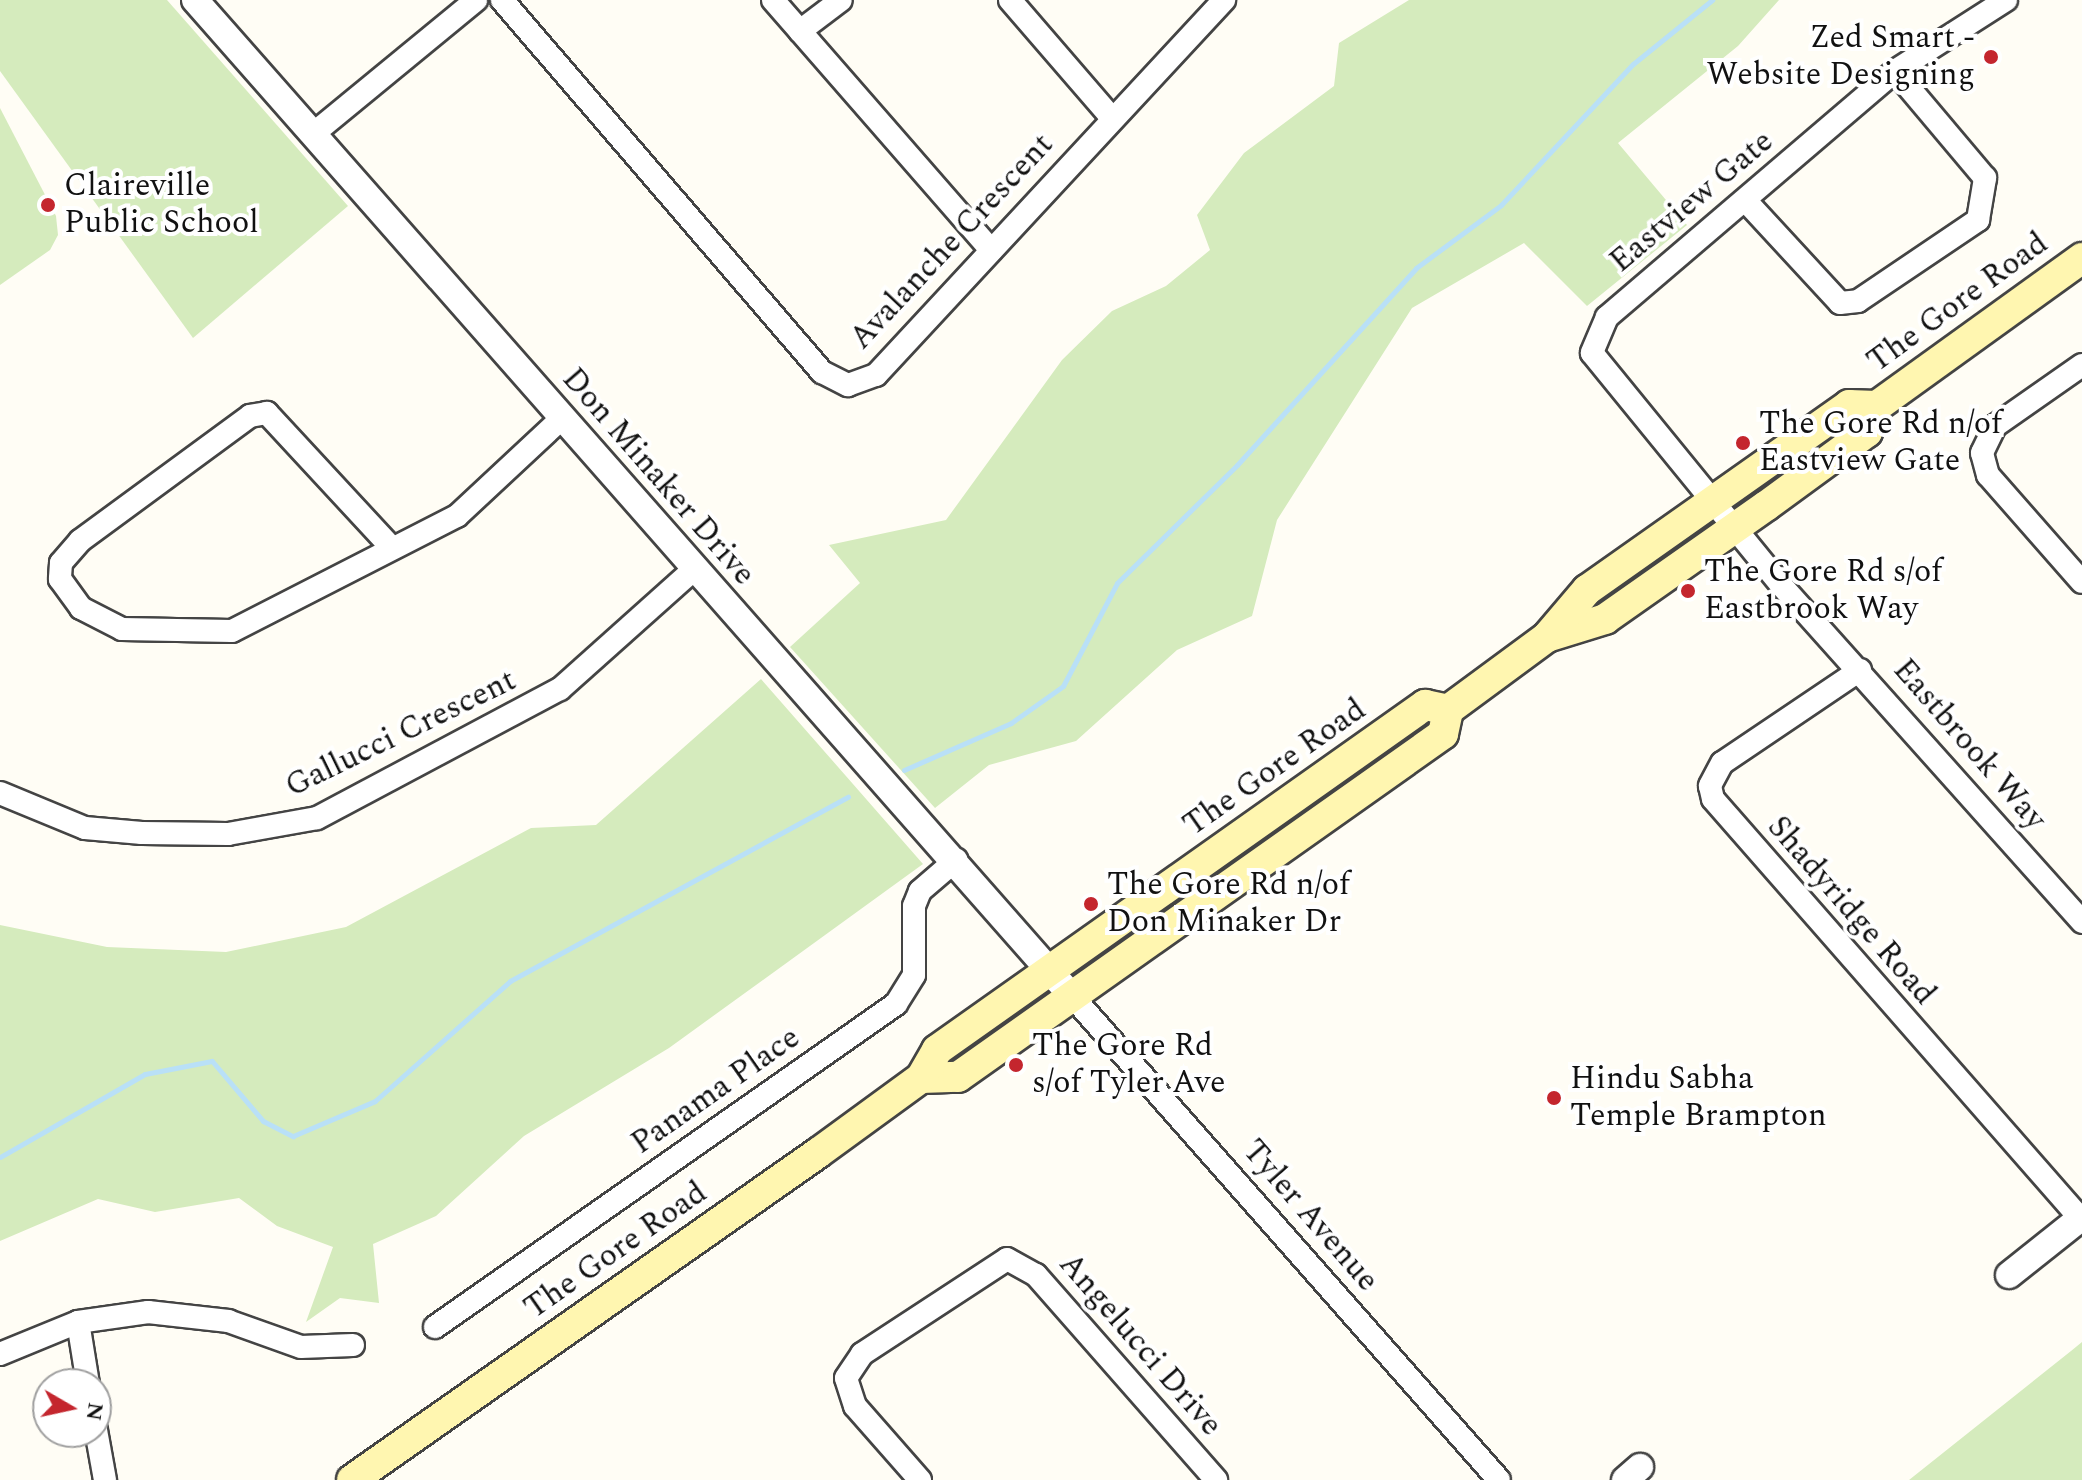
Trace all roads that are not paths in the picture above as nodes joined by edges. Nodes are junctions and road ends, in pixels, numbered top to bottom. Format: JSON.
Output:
{"nodes":[{"id":1,"x":195,"y":0,"type":"edge"},
{"id":2,"x":476,"y":0,"type":"edge"},
{"id":3,"x":502,"y":0,"type":"edge"},
{"id":4,"x":773,"y":0,"type":"edge"},
{"id":5,"x":841,"y":0,"type":"edge"},
{"id":6,"x":1010,"y":0,"type":"edge"},
{"id":7,"x":1224,"y":0,"type":"edge"},
{"id":8,"x":2006,"y":0,"type":"edge"},
{"id":9,"x":800,"y":31,"type":"junction"},
{"id":10,"x":1895,"y":71,"type":"junction"},
{"id":11,"x":1111,"y":117,"type":"junction"},
{"id":12,"x":313,"y":134,"type":"junction"},
{"id":13,"x":1745,"y":200,"type":"junction"},
{"id":14,"x":991,"y":250,"type":"junction"},
{"id":15,"x":2082,"y":258,"type":"edge"},
{"id":16,"x":2082,"y":365,"type":"edge"},
{"id":17,"x":1877,"y":406,"type":"junction"},
{"id":18,"x":562,"y":418,"type":"junction"},
{"id":19,"x":1715,"y":500,"type":"junction"},
{"id":20,"x":1735,"y":527,"type":"junction"},
{"id":21,"x":391,"y":547,"type":"junction"},
{"id":22,"x":694,"y":569,"type":"junction"},
{"id":23,"x":2082,"y":582,"type":"edge"},
{"id":24,"x":1547,"y":637,"type":"junction"},
{"id":25,"x":1860,"y":670,"type":"junction"},
{"id":26,"x":1448,"y":710,"type":"junction"},
{"id":27,"x":0,"y":793,"type":"edge"},
{"id":28,"x":956,"y":860,"type":"junction"},
{"id":29,"x":2082,"y":922,"type":"edge"},
{"id":30,"x":1051,"y":970,"type":"junction"},
{"id":31,"x":1072,"y":996,"type":"junction"},
{"id":32,"x":921,"y":1078,"type":"junction"},
{"id":33,"x":2081,"y":1218,"type":"edge"},
{"id":34,"x":2009,"y":1275,"type":"dead end"},
{"id":35,"x":78,"y":1322,"type":"junction"},
{"id":36,"x":435,"y":1327,"type":"dead end"},
{"id":37,"x":353,"y":1345,"type":"dead end"},
{"id":38,"x":0,"y":1354,"type":"edge"},
{"id":39,"x":85,"y":1368,"type":"edge"},
{"id":40,"x":99,"y":1448,"type":"edge"},
{"id":41,"x":105,"y":1480,"type":"edge"},
{"id":42,"x":352,"y":1480,"type":"edge"},
{"id":43,"x":920,"y":1480,"type":"edge"},
{"id":44,"x":1216,"y":1480,"type":"edge"},
{"id":45,"x":1499,"y":1480,"type":"edge"}],
"edges":[{"from":1,"to":12,"type":"street","name":"Don Minaker Drive"},
{"from":2,"to":12,"type":"street"},
{"from":3,"to":14,"type":"street","name":"Avalanche Crescent"},
{"from":4,"to":9,"type":"street"},
{"from":5,"to":9,"type":"street"},
{"from":6,"to":11,"type":"street"},
{"from":7,"to":11,"type":"street","name":"Avalanche Crescent"},
{"from":8,"to":10,"type":"street","name":"Eastview Gate"},
{"from":9,"to":14,"type":"street"},
{"from":10,"to":13,"type":"street","name":"Eastview Gate"},
{"from":10,"to":13,"type":"street"},
{"from":11,"to":14,"type":"street","name":"Avalanche Crescent"},
{"from":12,"to":18,"type":"street","name":"Don Minaker Drive"},
{"from":13,"to":19,"type":"street","name":"Eastview Gate"},
{"from":15,"to":17,"type":"main road","name":"The Gore Road"},
{"from":16,"to":23,"type":"street"},
{"from":17,"to":19,"type":"main road","name":"The Gore Road"},
{"from":17,"to":20,"type":"main road","name":"The Gore Road"},
{"from":18,"to":21,"type":"street"},
{"from":18,"to":22,"type":"street","name":"Don Minaker Drive"},
{"from":19,"to":20,"type":"street","name":"Eastbrook Way"},
{"from":19,"to":24,"type":"main road","name":"The Gore Road"},
{"from":20,"to":24,"type":"main road","name":"The Gore Road"},
{"from":20,"to":25,"type":"street","name":"Eastbrook Way"},
{"from":21,"to":21,"type":"street"},
{"from":22,"to":27,"type":"street","name":"Gallucci Crescent"},
{"from":22,"to":28,"type":"street","name":"Don Minaker Drive"},
{"from":24,"to":26,"type":"main road","name":"The Gore Road"},
{"from":25,"to":29,"type":"street","name":"Eastbrook Way"},
{"from":25,"to":33,"type":"street","name":"Shadyridge Road"},
{"from":26,"to":30,"type":"main road","name":"The Gore Road"},
{"from":26,"to":31,"type":"main road","name":"The Gore Road"},
{"from":28,"to":30,"type":"street","name":"Don Minaker Drive"},
{"from":28,"to":36,"type":"street","name":"Panama Place"},
{"from":30,"to":31,"type":"street","name":"Don Minaker Drive"},
{"from":30,"to":32,"type":"main road","name":"The Gore Road"},
{"from":31,"to":32,"type":"main road","name":"The Gore Road"},
{"from":31,"to":45,"type":"street","name":"Tyler Avenue"},
{"from":32,"to":42,"type":"main road","name":"The Gore Road"},
{"from":33,"to":34,"type":"street"},
{"from":35,"to":37,"type":"street"},
{"from":35,"to":38,"type":"street"},
{"from":35,"to":39,"type":"street"},
{"from":40,"to":41,"type":"street"},
{"from":43,"to":44,"type":"street","name":"Angelucci Drive"}]}
